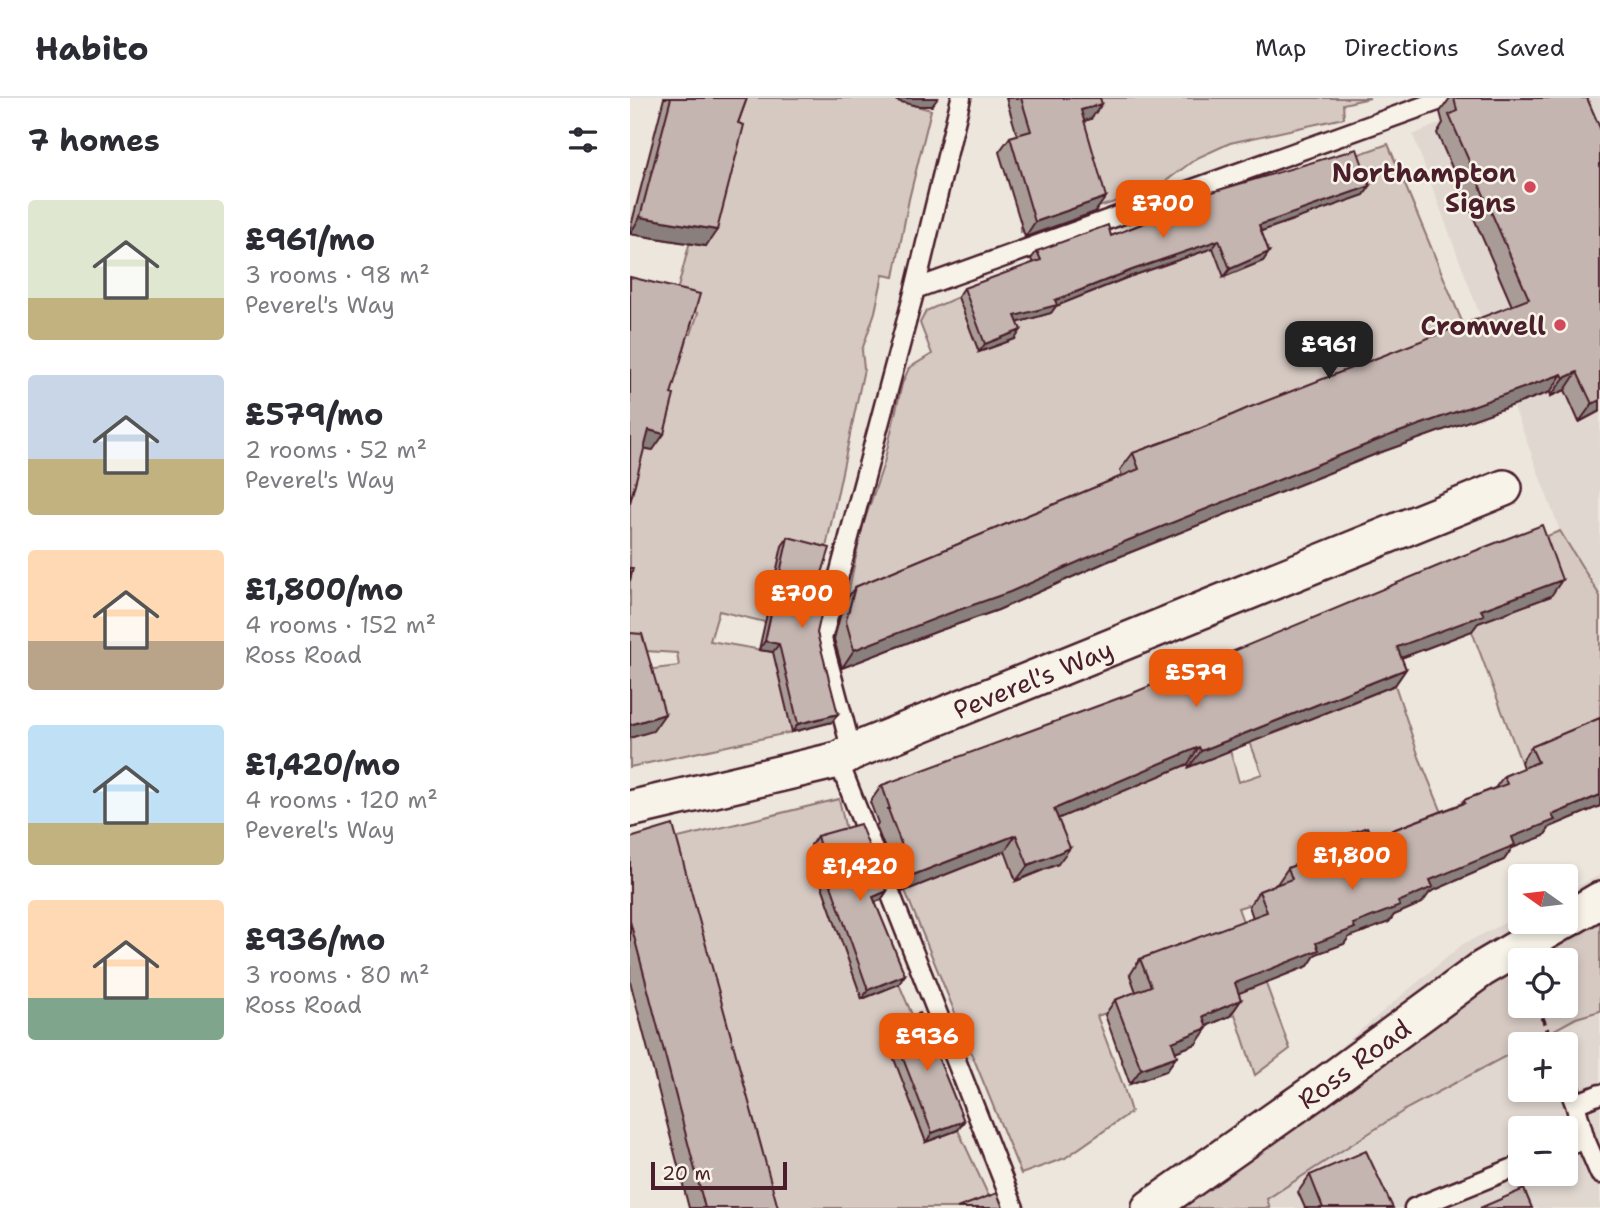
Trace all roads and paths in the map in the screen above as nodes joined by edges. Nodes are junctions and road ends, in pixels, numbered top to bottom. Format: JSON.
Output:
{"nodes":[{"id":1,"x":961,"y":98,"type":"edge"},
{"id":2,"x":1446,"y":98,"type":"edge"},
{"id":3,"x":915,"y":289,"type":"junction"},
{"id":4,"x":1504,"y":488,"type":"dead end"},
{"id":5,"x":845,"y":756,"type":"junction"},
{"id":6,"x":630,"y":809,"type":"edge"},
{"id":7,"x":1600,"y":900,"type":"edge"},
{"id":8,"x":1578,"y":913,"type":"edge"},
{"id":9,"x":1542,"y":934,"type":"edge"},
{"id":10,"x":1600,"y":1094,"type":"edge"},
{"id":11,"x":1575,"y":1104,"type":"joint"},
{"id":12,"x":1585,"y":1139,"type":"junction"},
{"id":13,"x":1578,"y":1142,"type":"edge"},
{"id":14,"x":1508,"y":1170,"type":"edge"},
{"id":15,"x":1600,"y":1174,"type":"edge"},
{"id":16,"x":1014,"y":1208,"type":"edge"},
{"id":17,"x":1150,"y":1208,"type":"edge"},
{"id":18,"x":1415,"y":1208,"type":"edge"}],
"edges":[{"from":1,"to":3,"type":"lane"},
{"from":2,"to":3,"type":"lane"},
{"from":3,"to":5,"type":"lane"},
{"from":4,"to":5,"type":"street","name":"Peverel's Way"},
{"from":5,"to":6,"type":"street","name":"Peverel's Way"},
{"from":5,"to":16,"type":"lane"},
{"from":7,"to":8,"type":"street"},
{"from":9,"to":17,"type":"street","name":"Ross Road"},
{"from":10,"to":11,"type":"lane"},
{"from":11,"to":12,"type":"lane"},
{"from":12,"to":13,"type":"lane"},
{"from":12,"to":15,"type":"lane"},
{"from":14,"to":18,"type":"lane"}]}
